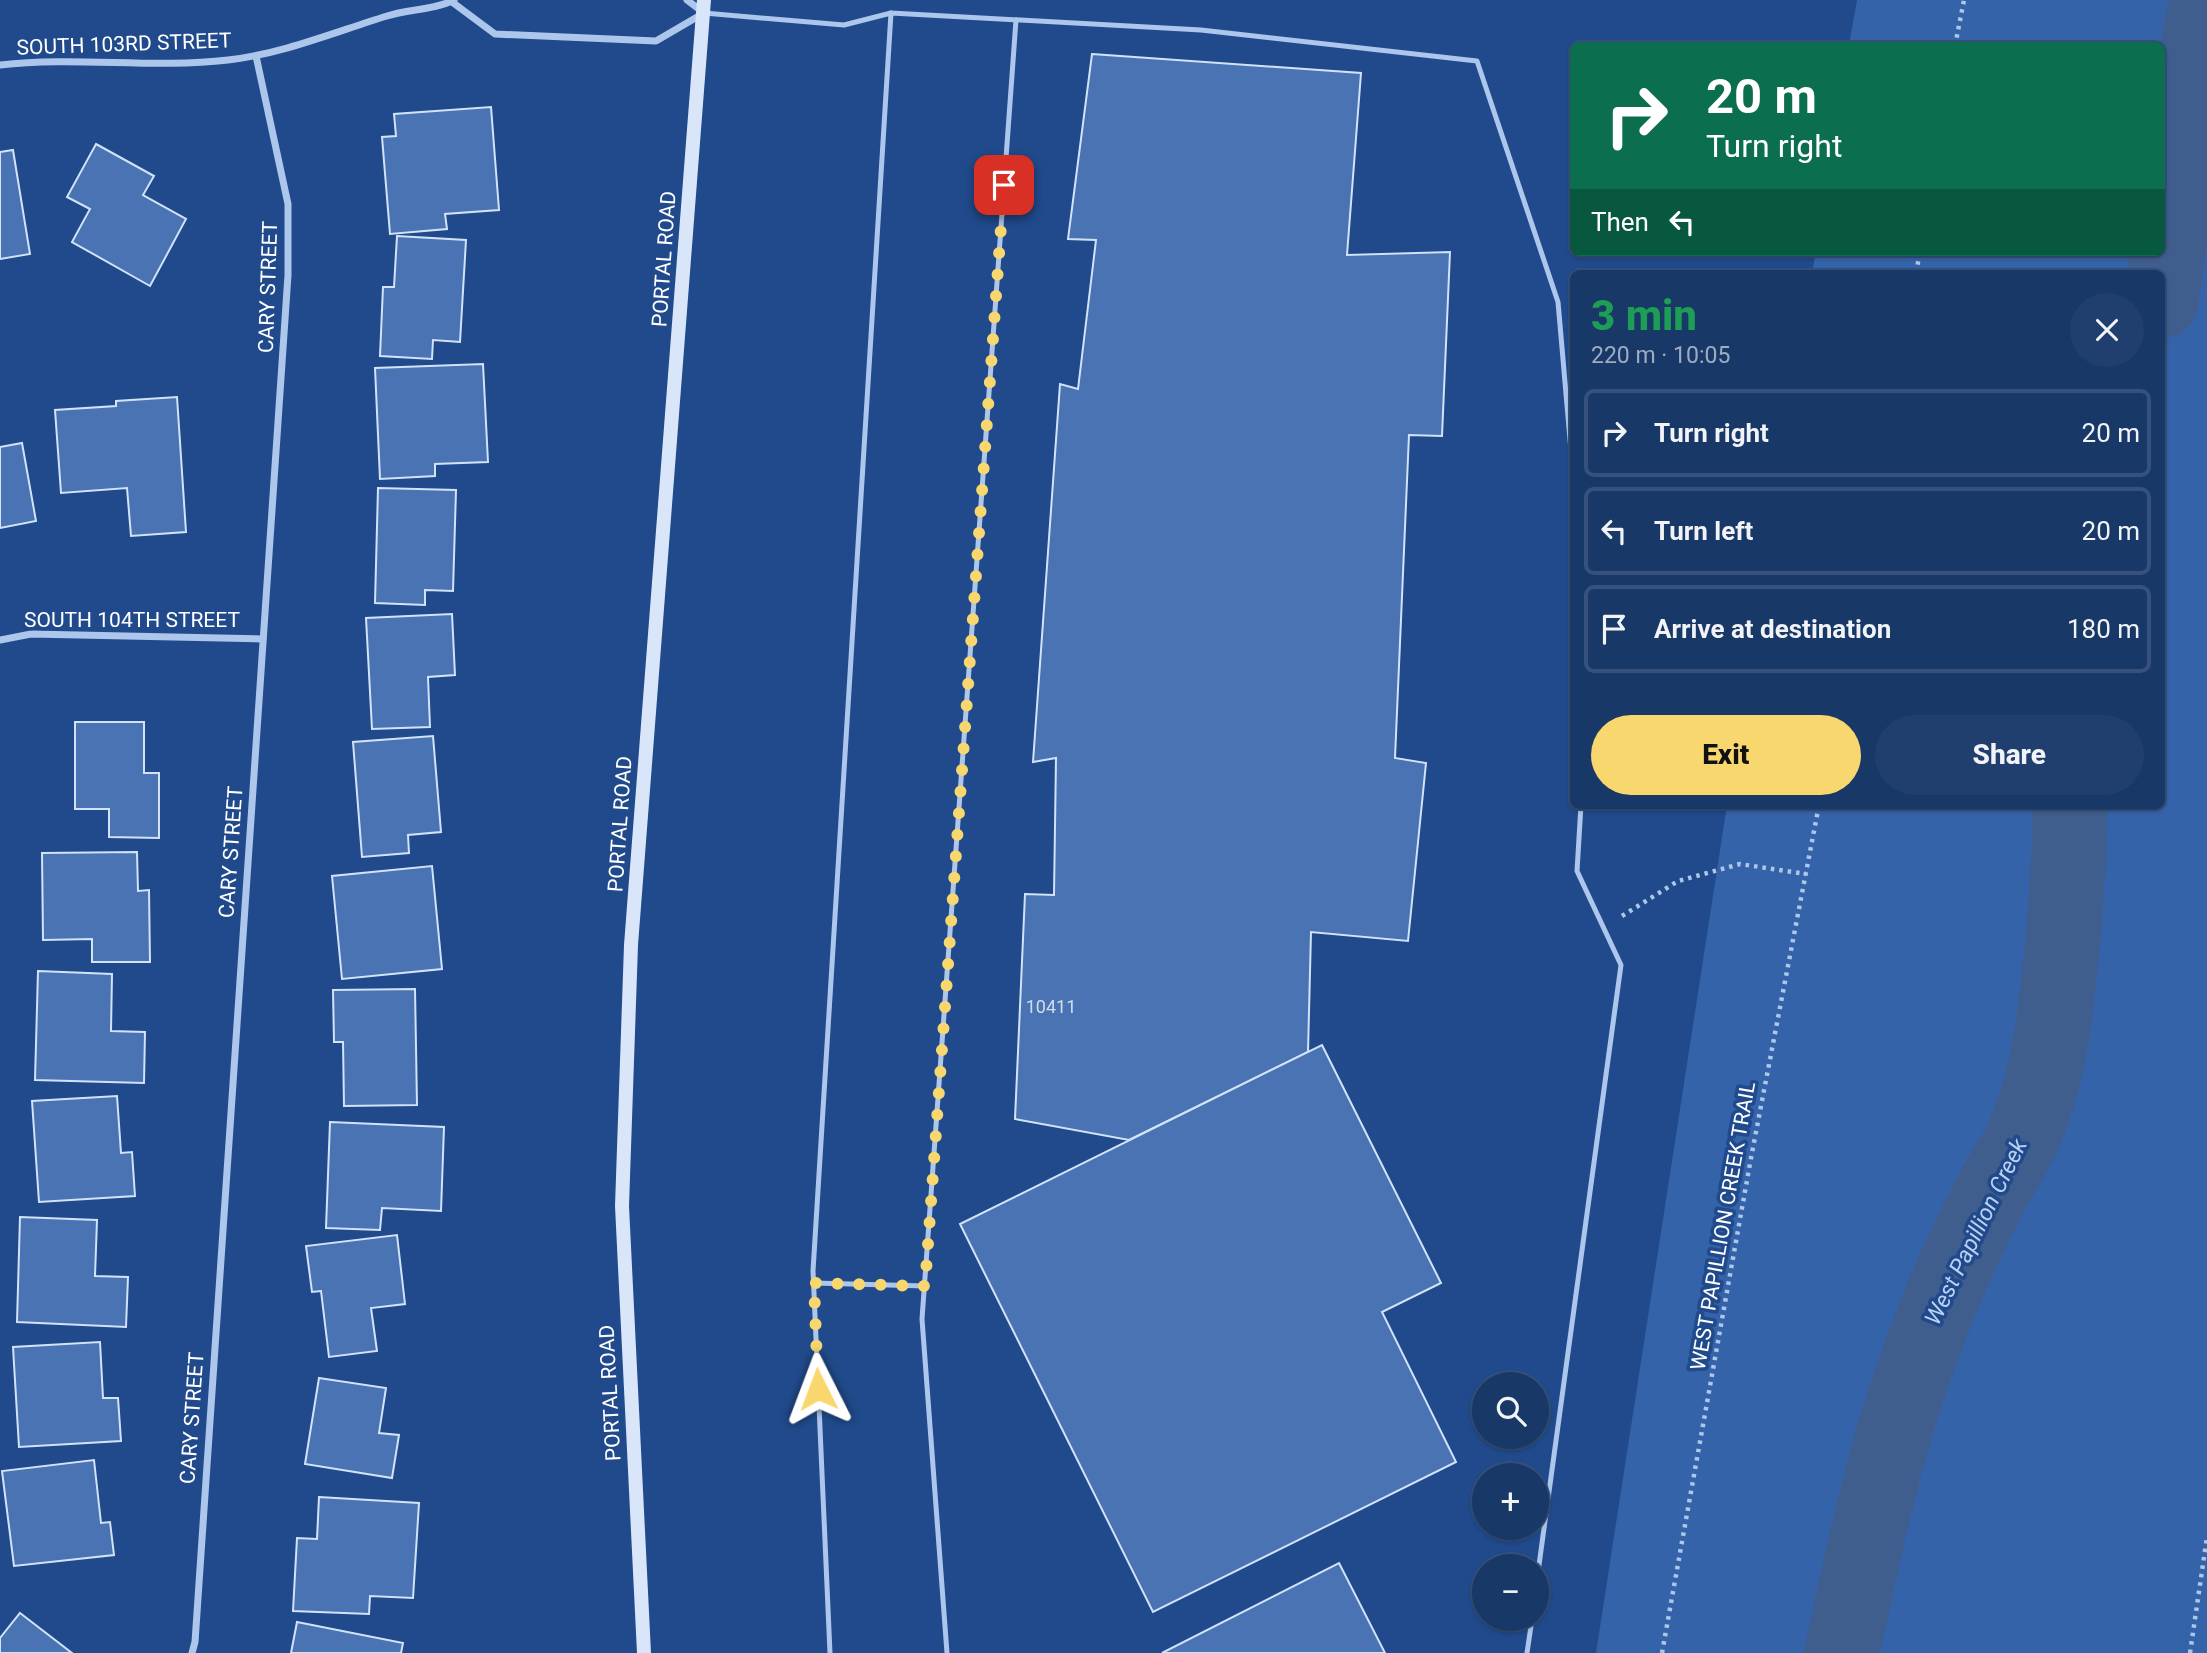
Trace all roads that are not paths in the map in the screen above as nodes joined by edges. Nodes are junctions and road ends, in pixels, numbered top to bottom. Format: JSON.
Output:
{"nodes":[{"id":1,"x":687,"y":0,"type":"edge"},
{"id":2,"x":453,"y":1,"type":"edge"},
{"id":3,"x":704,"y":6,"type":"edge"},
{"id":4,"x":891,"y":13,"type":"junction"},
{"id":5,"x":1016,"y":20,"type":"junction"},
{"id":6,"x":256,"y":56,"type":"junction"},
{"id":7,"x":0,"y":65,"type":"edge"},
{"id":8,"x":1570,"y":440,"type":"edge"},
{"id":9,"x":263,"y":639,"type":"junction"},
{"id":10,"x":0,"y":640,"type":"edge"},
{"id":11,"x":1581,"y":809,"type":"edge"},
{"id":12,"x":814,"y":1283,"type":"junction"},
{"id":13,"x":925,"y":1286,"type":"junction"},
{"id":14,"x":1541,"y":1554,"type":"edge"},
{"id":15,"x":1530,"y":1631,"type":"edge"},
{"id":16,"x":192,"y":1653,"type":"edge"},
{"id":17,"x":644,"y":1653,"type":"edge"},
{"id":18,"x":830,"y":1653,"type":"edge"},
{"id":19,"x":947,"y":1653,"type":"edge"},
{"id":20,"x":1527,"y":1653,"type":"edge"}],
"edges":[{"from":1,"to":3,"type":"street"},
{"from":2,"to":3,"type":"street","name":"SOUTH 103RD STREET"},
{"from":2,"to":6,"type":"street","name":"SOUTH 103RD STREET"},
{"from":3,"to":4,"type":"lane"},
{"from":3,"to":17,"type":"main road","name":"PORTAL ROAD"},
{"from":4,"to":5,"type":"lane"},
{"from":4,"to":12,"type":"lane"},
{"from":5,"to":8,"type":"lane"},
{"from":5,"to":13,"type":"lane"},
{"from":6,"to":7,"type":"street","name":"SOUTH 103RD STREET"},
{"from":6,"to":9,"type":"street","name":"CARY STREET"},
{"from":9,"to":10,"type":"street","name":"SOUTH 104TH STREET"},
{"from":9,"to":16,"type":"street","name":"CARY STREET"},
{"from":11,"to":14,"type":"lane"},
{"from":12,"to":13,"type":"lane"},
{"from":12,"to":18,"type":"lane"},
{"from":13,"to":19,"type":"lane"},
{"from":15,"to":20,"type":"lane"}]}
